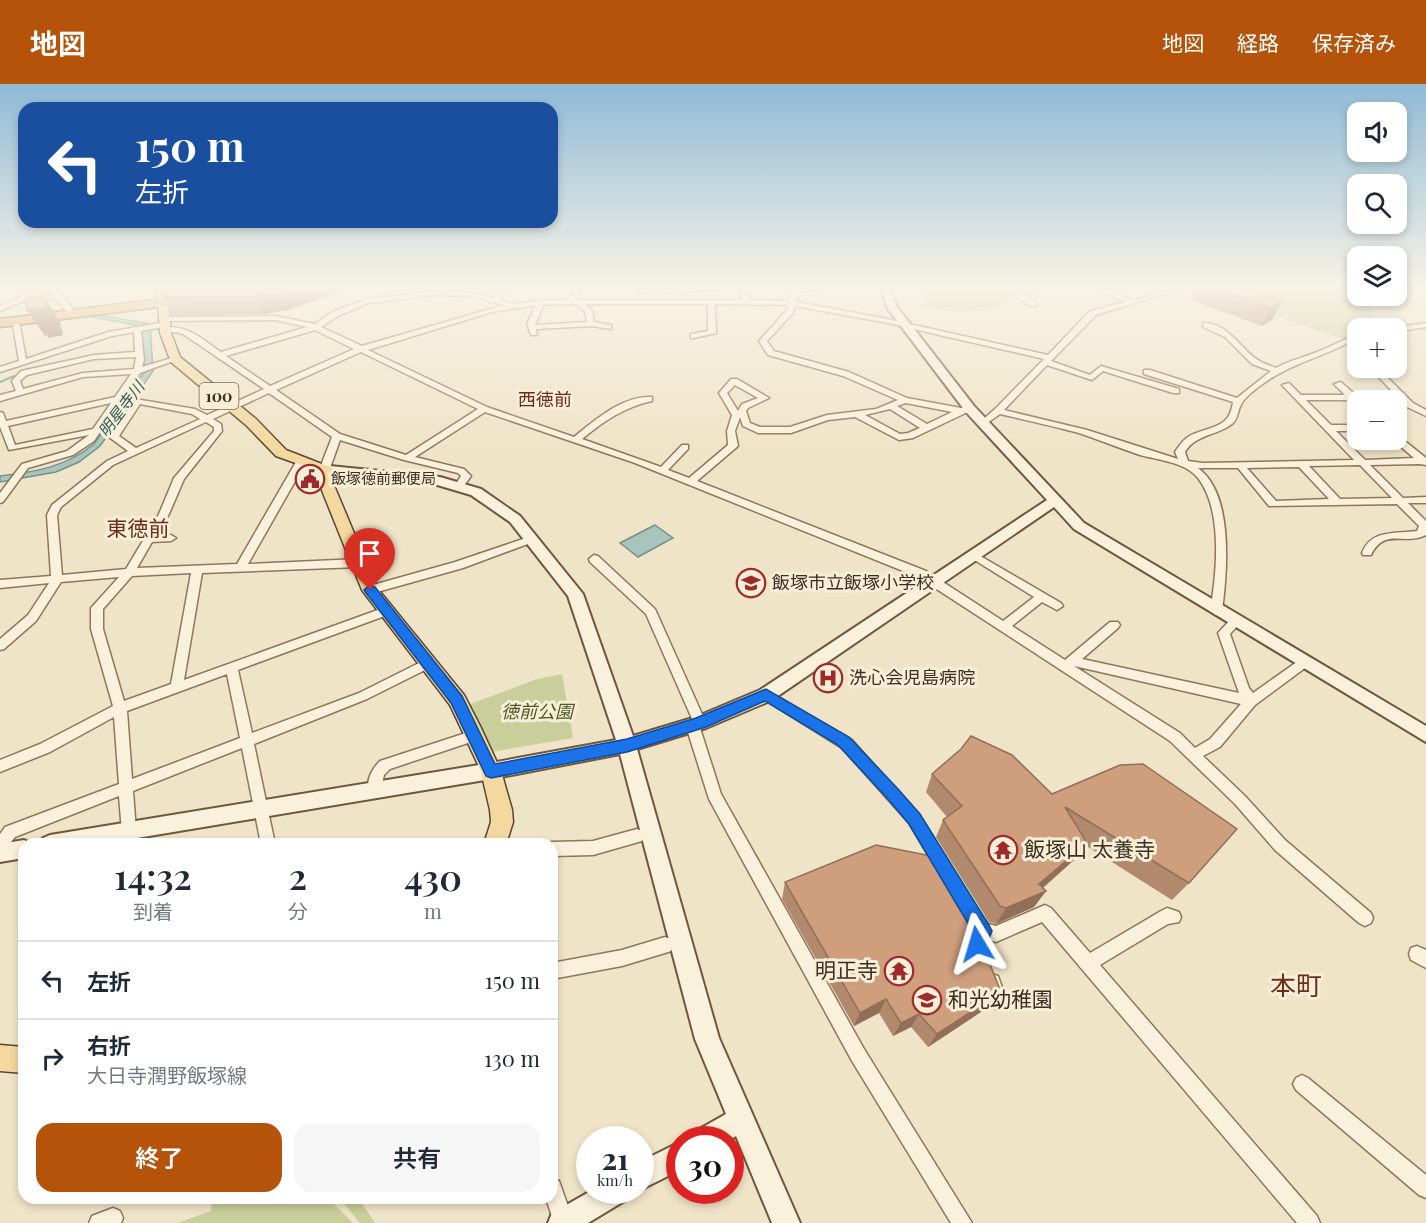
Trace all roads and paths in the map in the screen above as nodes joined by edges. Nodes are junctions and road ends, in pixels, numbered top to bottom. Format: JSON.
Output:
{"nodes":[{"id":1,"x":19,"y":341,"type":"edge"},
{"id":2,"x":94,"y":341,"type":"edge"},
{"id":3,"x":139,"y":341,"type":"edge"},
{"id":4,"x":167,"y":341,"type":"edge"},
{"id":5,"x":199,"y":341,"type":"edge"},
{"id":6,"x":267,"y":341,"type":"edge"},
{"id":7,"x":346,"y":341,"type":"edge"},
{"id":8,"x":389,"y":341,"type":"edge"},
{"id":9,"x":763,"y":341,"type":"edge"},
{"id":10,"x":918,"y":341,"type":"edge"},
{"id":11,"x":969,"y":341,"type":"edge"},
{"id":12,"x":1065,"y":341,"type":"edge"},
{"id":13,"x":1234,"y":341,"type":"edge"},
{"id":14,"x":1344,"y":341,"type":"edge"},
{"id":15,"x":362,"y":349,"type":"junction"},
{"id":16,"x":139,"y":354,"type":"junction"},
{"id":17,"x":220,"y":355,"type":"junction"},
{"id":18,"x":175,"y":359,"type":"junction"},
{"id":19,"x":1047,"y":360,"type":"junction"},
{"id":20,"x":23,"y":362,"type":"junction"},
{"id":21,"x":0,"y":370,"type":"edge"},
{"id":22,"x":140,"y":370,"type":"junction"},
{"id":23,"x":1147,"y":372,"type":"dead end"},
{"id":24,"x":1277,"y":372,"type":"junction"},
{"id":25,"x":1384,"y":378,"type":"edge"},
{"id":26,"x":1338,"y":384,"type":"dead end"},
{"id":27,"x":1286,"y":385,"type":"dead end"},
{"id":28,"x":269,"y":389,"type":"junction"},
{"id":29,"x":1176,"y":391,"type":"dead end"},
{"id":30,"x":1347,"y":392,"type":"edge"},
{"id":31,"x":21,"y":393,"type":"junction"},
{"id":32,"x":0,"y":398,"type":"edge"},
{"id":33,"x":1298,"y":398,"type":"junction"},
{"id":34,"x":119,"y":399,"type":"junction"},
{"id":35,"x":649,"y":399,"type":"dead end"},
{"id":36,"x":1347,"y":399,"type":"edge"},
{"id":37,"x":905,"y":400,"type":"junction"},
{"id":38,"x":1238,"y":401,"type":"junction"},
{"id":39,"x":231,"y":405,"type":"junction"},
{"id":40,"x":890,"y":406,"type":"junction"},
{"id":41,"x":484,"y":409,"type":"junction"},
{"id":42,"x":966,"y":410,"type":"junction"},
{"id":43,"x":998,"y":411,"type":"junction"},
{"id":44,"x":1426,"y":413,"type":"edge"},
{"id":45,"x":856,"y":414,"type":"junction"},
{"id":46,"x":206,"y":417,"type":"junction"},
{"id":47,"x":2,"y":420,"type":"edge"},
{"id":48,"x":983,"y":423,"type":"junction"},
{"id":49,"x":927,"y":428,"type":"junction"},
{"id":50,"x":1329,"y":428,"type":"junction"},
{"id":51,"x":1347,"y":428,"type":"edge"},
{"id":52,"x":97,"y":431,"type":"junction"},
{"id":53,"x":337,"y":436,"type":"junction"},
{"id":54,"x":577,"y":440,"type":"junction"},
{"id":55,"x":1407,"y":446,"type":"edge"},
{"id":56,"x":685,"y":447,"type":"dead end"},
{"id":57,"x":134,"y":451,"type":"junction"},
{"id":58,"x":407,"y":458,"type":"junction"},
{"id":59,"x":301,"y":462,"type":"junction"},
{"id":60,"x":1363,"y":462,"type":"junction"},
{"id":61,"x":1425,"y":462,"type":"edge"},
{"id":62,"x":1184,"y":464,"type":"junction"},
{"id":63,"x":1302,"y":464,"type":"junction"},
{"id":64,"x":1240,"y":465,"type":"junction"},
{"id":65,"x":326,"y":468,"type":"junction"},
{"id":66,"x":663,"y":470,"type":"junction"},
{"id":67,"x":691,"y":481,"type":"junction"},
{"id":68,"x":460,"y":485,"type":"junction"},
{"id":69,"x":0,"y":500,"type":"edge"},
{"id":70,"x":1401,"y":500,"type":"junction"},
{"id":71,"x":1426,"y":500,"type":"edge"},
{"id":72,"x":1054,"y":501,"type":"junction"},
{"id":73,"x":1337,"y":502,"type":"junction"},
{"id":74,"x":1028,"y":519,"type":"junction"},
{"id":75,"x":1079,"y":526,"type":"junction"},
{"id":76,"x":171,"y":538,"type":"dead end"},
{"id":77,"x":149,"y":539,"type":"junction"},
{"id":78,"x":532,"y":539,"type":"junction"},
{"id":79,"x":1367,"y":553,"type":"dead end"},
{"id":80,"x":973,"y":556,"type":"junction"},
{"id":81,"x":594,"y":560,"type":"dead end"},
{"id":82,"x":358,"y":563,"type":"junction"},
{"id":83,"x":240,"y":569,"type":"junction"},
{"id":84,"x":197,"y":570,"type":"junction"},
{"id":85,"x":129,"y":572,"type":"junction"},
{"id":86,"x":57,"y":579,"type":"junction"},
{"id":87,"x":935,"y":582,"type":"junction"},
{"id":88,"x":0,"y":584,"type":"edge"},
{"id":89,"x":370,"y":590,"type":"junction"},
{"id":90,"x":1042,"y":597,"type":"junction"},
{"id":91,"x":1057,"y":606,"type":"dead end"},
{"id":92,"x":386,"y":610,"type":"junction"},
{"id":93,"x":1216,"y":610,"type":"junction"},
{"id":94,"x":1235,"y":622,"type":"junction"},
{"id":95,"x":1113,"y":625,"type":"dead end"},
{"id":96,"x":1004,"y":626,"type":"junction"},
{"id":97,"x":0,"y":645,"type":"edge"},
{"id":98,"x":1305,"y":662,"type":"junction"},
{"id":99,"x":427,"y":664,"type":"junction"},
{"id":100,"x":1069,"y":664,"type":"junction"},
{"id":101,"x":232,"y":668,"type":"junction"},
{"id":102,"x":177,"y":686,"type":"junction"},
{"id":103,"x":766,"y":694,"type":"junction"},
{"id":104,"x":1251,"y":701,"type":"junction"},
{"id":105,"x":120,"y":708,"type":"junction"},
{"id":106,"x":696,"y":724,"type":"junction"},
{"id":107,"x":475,"y":735,"type":"junction"},
{"id":108,"x":1426,"y":735,"type":"edge"},
{"id":109,"x":246,"y":740,"type":"junction"},
{"id":110,"x":627,"y":745,"type":"junction"},
{"id":111,"x":1195,"y":754,"type":"junction"},
{"id":112,"x":0,"y":766,"type":"edge"},
{"id":113,"x":491,"y":771,"type":"junction"},
{"id":114,"x":126,"y":786,"type":"junction"},
{"id":115,"x":375,"y":791,"type":"junction"},
{"id":116,"x":259,"y":810,"type":"junction"},
{"id":117,"x":637,"y":836,"type":"dead end"},
{"id":118,"x":130,"y":838,"type":"edge"},
{"id":119,"x":266,"y":838,"type":"edge"},
{"id":120,"x":497,"y":838,"type":"edge"},
{"id":121,"x":0,"y":844,"type":"edge"},
{"id":122,"x":558,"y":849,"type":"edge"},
{"id":123,"x":18,"y":850,"type":"edge"},
{"id":124,"x":0,"y":853,"type":"edge"},
{"id":125,"x":951,"y":881,"type":"edge"},
{"id":126,"x":962,"y":899,"type":"edge"},
{"id":127,"x":1173,"y":917,"type":"dead end"},
{"id":128,"x":1365,"y":918,"type":"dead end"},
{"id":129,"x":665,"y":945,"type":"dead end"},
{"id":130,"x":985,"y":964,"type":"edge"},
{"id":131,"x":1087,"y":964,"type":"junction"},
{"id":132,"x":558,"y":970,"type":"edge"},
{"id":133,"x":999,"y":1002,"type":"edge"},
{"id":134,"x":0,"y":1058,"type":"edge"},
{"id":135,"x":18,"y":1060,"type":"edge"},
{"id":136,"x":1302,"y":1084,"type":"dead end"},
{"id":137,"x":740,"y":1120,"type":"junction"},
{"id":138,"x":730,"y":1126,"type":"edge"},
{"id":139,"x":1426,"y":1188,"type":"edge"},
{"id":140,"x":557,"y":1204,"type":"edge"},
{"id":141,"x":594,"y":1204,"type":"edge"},
{"id":142,"x":563,"y":1222,"type":"edge"},
{"id":143,"x":786,"y":1223,"type":"edge"},
{"id":144,"x":962,"y":1223,"type":"edge"},
{"id":145,"x":1310,"y":1223,"type":"edge"}],
"edges":[{"from":1,"to":20,"type":"street"},
{"from":2,"to":20,"type":"street"},
{"from":3,"to":16,"type":"street"},
{"from":4,"to":18,"type":"main road"},
{"from":5,"to":17,"type":"street"},
{"from":6,"to":17,"type":"street"},
{"from":7,"to":15,"type":"street"},
{"from":8,"to":15,"type":"street"},
{"from":9,"to":37,"type":"street"},
{"from":10,"to":42,"type":"street"},
{"from":11,"to":19,"type":"street"},
{"from":12,"to":19,"type":"street"},
{"from":13,"to":24,"type":"street"},
{"from":14,"to":24,"type":"street"},
{"from":15,"to":28,"type":"street"},
{"from":15,"to":41,"type":"street"},
{"from":16,"to":22,"type":"street"},
{"from":16,"to":31,"type":"street"},
{"from":17,"to":28,"type":"street"},
{"from":18,"to":22,"type":"street"},
{"from":18,"to":39,"type":"main road","number":"100"},
{"from":19,"to":29,"type":"street"},
{"from":19,"to":43,"type":"street"},
{"from":20,"to":21,"type":"street"},
{"from":22,"to":31,"type":"street"},
{"from":22,"to":34,"type":"street"},
{"from":23,"to":38,"type":"street"},
{"from":24,"to":38,"type":"street"},
{"from":25,"to":44,"type":"street"},
{"from":26,"to":30,"type":"street"},
{"from":27,"to":33,"type":"street"},
{"from":28,"to":39,"type":"street"},
{"from":28,"to":53,"type":"street"},
{"from":31,"to":32,"type":"street"},
{"from":33,"to":36,"type":"street"},
{"from":33,"to":50,"type":"street"},
{"from":34,"to":47,"type":"street"},
{"from":34,"to":52,"type":"street"},
{"from":35,"to":54,"type":"street"},
{"from":37,"to":40,"type":"street"},
{"from":37,"to":42,"type":"street"},
{"from":38,"to":62,"type":"street"},
{"from":39,"to":46,"type":"street"},
{"from":39,"to":59,"type":"main road","number":"100"},
{"from":40,"to":45,"type":"street"},
{"from":40,"to":49,"type":"street"},
{"from":41,"to":54,"type":"street"},
{"from":41,"to":58,"type":"street"},
{"from":42,"to":48,"type":"street"},
{"from":42,"to":49,"type":"street"},
{"from":43,"to":48,"type":"street"},
{"from":43,"to":62,"type":"street"},
{"from":45,"to":49,"type":"street"},
{"from":45,"to":67,"type":"street"},
{"from":46,"to":57,"type":"street"},
{"from":46,"to":57,"type":"street"},
{"from":46,"to":77,"type":"street"},
{"from":47,"to":52,"type":"street"},
{"from":48,"to":72,"type":"street"},
{"from":50,"to":51,"type":"street"},
{"from":50,"to":60,"type":"street"},
{"from":52,"to":69,"type":"street"},
{"from":53,"to":58,"type":"street"},
{"from":53,"to":65,"type":"street"},
{"from":54,"to":66,"type":"street"},
{"from":55,"to":61,"type":"street"},
{"from":56,"to":66,"type":"street"},
{"from":57,"to":86,"type":"street"},
{"from":58,"to":68,"type":"street"},
{"from":59,"to":65,"type":"main road","number":"100"},
{"from":59,"to":83,"type":"street"},
{"from":60,"to":61,"type":"street"},
{"from":60,"to":63,"type":"street"},
{"from":60,"to":70,"type":"street"},
{"from":62,"to":64,"type":"street"},
{"from":62,"to":93,"type":"street"},
{"from":63,"to":64,"type":"street"},
{"from":63,"to":73,"type":"street"},
{"from":64,"to":73,"type":"street"},
{"from":65,"to":68,"type":"street"},
{"from":65,"to":82,"type":"main road"},
{"from":66,"to":67,"type":"street"},
{"from":67,"to":87,"type":"street"},
{"from":68,"to":78,"type":"street"},
{"from":70,"to":71,"type":"street"},
{"from":70,"to":73,"type":"street"},
{"from":70,"to":79,"type":"street"},
{"from":72,"to":74,"type":"street"},
{"from":72,"to":75,"type":"street"},
{"from":74,"to":75,"type":"street"},
{"from":74,"to":80,"type":"street"},
{"from":75,"to":93,"type":"street"},
{"from":76,"to":77,"type":"street"},
{"from":77,"to":85,"type":"street"},
{"from":78,"to":89,"type":"street"},
{"from":78,"to":110,"type":"street"},
{"from":80,"to":87,"type":"street"},
{"from":80,"to":90,"type":"street"},
{"from":81,"to":106,"type":"street"},
{"from":82,"to":83,"type":"street"},
{"from":82,"to":89,"type":"main road"},
{"from":83,"to":84,"type":"street"},
{"from":84,"to":85,"type":"street"},
{"from":84,"to":102,"type":"street"},
{"from":85,"to":86,"type":"street"},
{"from":85,"to":105,"type":"street"},
{"from":86,"to":88,"type":"street"},
{"from":86,"to":97,"type":"street"},
{"from":87,"to":96,"type":"street"},
{"from":87,"to":103,"type":"street"},
{"from":89,"to":92,"type":"main road"},
{"from":90,"to":91,"type":"street"},
{"from":90,"to":96,"type":"street"},
{"from":92,"to":99,"type":"main road"},
{"from":92,"to":101,"type":"street"},
{"from":93,"to":94,"type":"street"},
{"from":94,"to":98,"type":"street"},
{"from":94,"to":104,"type":"street"},
{"from":95,"to":100,"type":"street"},
{"from":96,"to":100,"type":"street"},
{"from":98,"to":104,"type":"street"},
{"from":98,"to":108,"type":"street"},
{"from":99,"to":107,"type":"main road"},
{"from":99,"to":109,"type":"street"},
{"from":100,"to":104,"type":"street"},
{"from":100,"to":111,"type":"street"},
{"from":101,"to":102,"type":"street"},
{"from":101,"to":109,"type":"street"},
{"from":102,"to":105,"type":"street"},
{"from":103,"to":106,"type":"street"},
{"from":103,"to":125,"type":"street"},
{"from":104,"to":111,"type":"street"},
{"from":105,"to":112,"type":"street"},
{"from":105,"to":114,"type":"street"},
{"from":106,"to":110,"type":"street"},
{"from":106,"to":144,"type":"street"},
{"from":107,"to":113,"type":"main road"},
{"from":107,"to":115,"type":"street"},
{"from":109,"to":114,"type":"street"},
{"from":109,"to":116,"type":"street"},
{"from":110,"to":113,"type":"street"},
{"from":110,"to":137,"type":"street"},
{"from":111,"to":128,"type":"street"},
{"from":113,"to":115,"type":"street"},
{"from":113,"to":120,"type":"main road"},
{"from":114,"to":118,"type":"street"},
{"from":114,"to":121,"type":"street"},
{"from":115,"to":116,"type":"street"},
{"from":116,"to":118,"type":"street"},
{"from":116,"to":119,"type":"street"},
{"from":117,"to":122,"type":"street"},
{"from":123,"to":124,"type":"street"},
{"from":126,"to":131,"type":"street"},
{"from":127,"to":131,"type":"street"},
{"from":129,"to":132,"type":"street"},
{"from":130,"to":133,"type":"street"},
{"from":131,"to":145,"type":"street"},
{"from":134,"to":135,"type":"main road"},
{"from":136,"to":139,"type":"street"},
{"from":137,"to":138,"type":"street"},
{"from":137,"to":143,"type":"street"},
{"from":140,"to":142,"type":"street"},
{"from":141,"to":142,"type":"street"}]}
